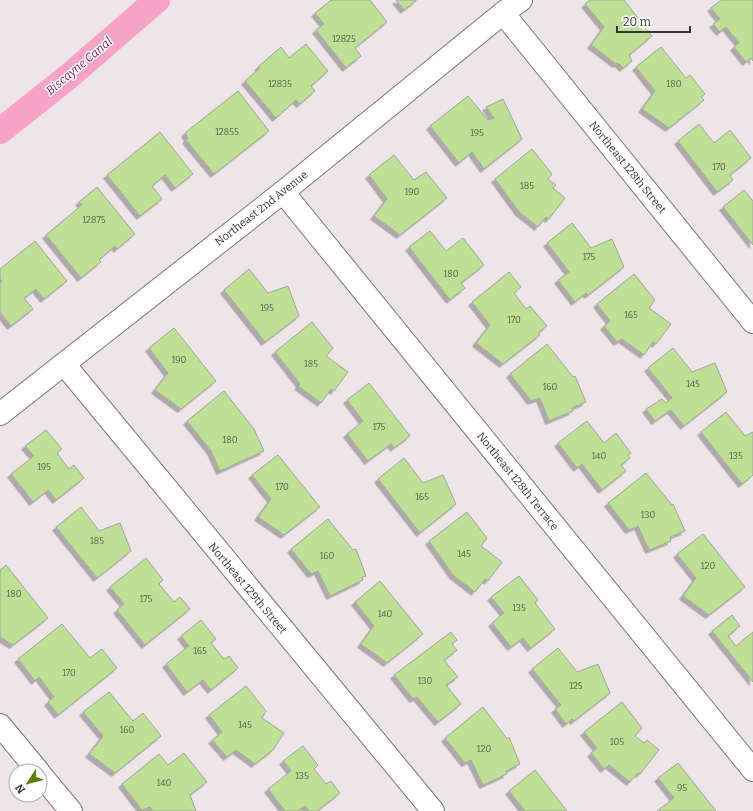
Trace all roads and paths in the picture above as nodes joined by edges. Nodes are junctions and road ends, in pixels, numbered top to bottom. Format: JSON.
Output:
{"nodes":[{"id":1,"x":521,"y":0,"type":"edge"},
{"id":2,"x":503,"y":13,"type":"junction"},
{"id":3,"x":283,"y":192,"type":"junction"},
{"id":4,"x":753,"y":322,"type":"edge"},
{"id":5,"x":64,"y":364,"type":"junction"},
{"id":6,"x":0,"y":414,"type":"edge"},
{"id":7,"x":0,"y":725,"type":"edge"},
{"id":8,"x":31,"y":763,"type":"edge"},
{"id":9,"x":753,"y":770,"type":"edge"},
{"id":10,"x":48,"y":784,"type":"edge"},
{"id":11,"x":71,"y":811,"type":"edge"},
{"id":12,"x":433,"y":811,"type":"edge"}],
"edges":[{"from":1,"to":2,"type":"street","name":"Northeast 2nd Avenue"},
{"from":2,"to":3,"type":"street","name":"Northeast 2nd Avenue"},
{"from":2,"to":4,"type":"street","name":"Northeast 128th Street"},
{"from":3,"to":5,"type":"street","name":"Northeast 2nd Avenue"},
{"from":3,"to":9,"type":"street","name":"Northeast 128th Terrace"},
{"from":5,"to":6,"type":"street","name":"Northeast 2nd Avenue"},
{"from":5,"to":12,"type":"street","name":"Northeast 129th Street"},
{"from":7,"to":8,"type":"street"},
{"from":10,"to":11,"type":"street"}]}
